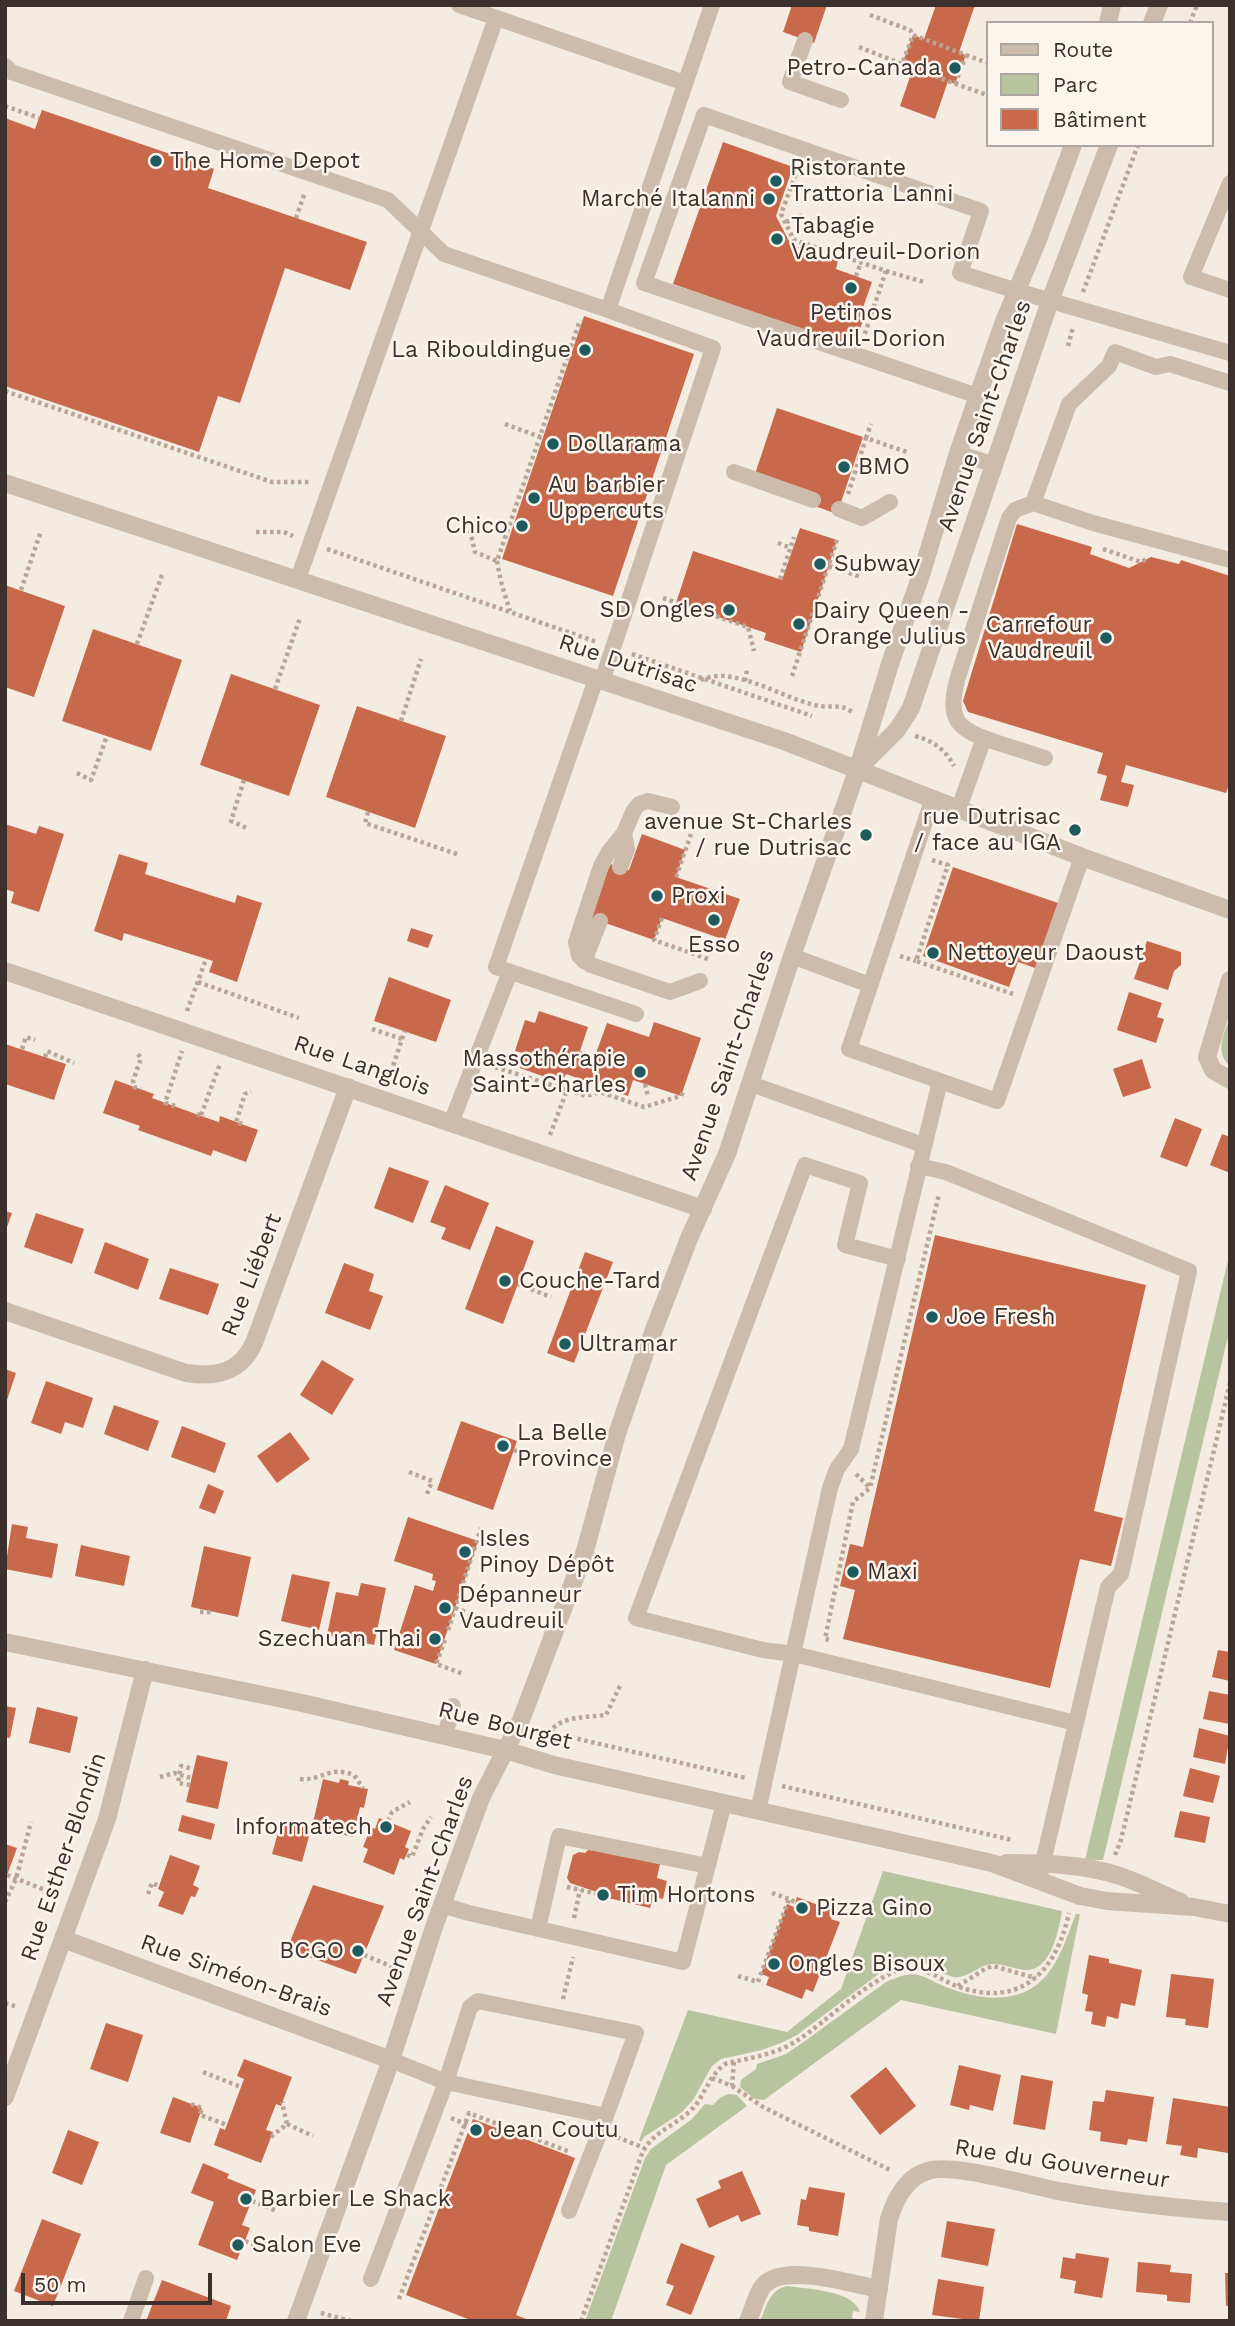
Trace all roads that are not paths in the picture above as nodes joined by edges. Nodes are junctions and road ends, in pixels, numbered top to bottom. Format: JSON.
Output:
{"nodes":[{"id":1,"x":459,"y":5,"type":"edge"},
{"id":2,"x":712,"y":5,"type":"edge"},
{"id":3,"x":496,"y":18,"type":"junction"},
{"id":4,"x":805,"y":40,"type":"dead end"},
{"id":5,"x":5,"y":66,"type":"edge"},
{"id":6,"x":685,"y":83,"type":"junction"},
{"id":7,"x":841,"y":100,"type":"dead end"},
{"id":8,"x":1072,"y":147,"type":"edge"},
{"id":9,"x":1108,"y":147,"type":"edge"},
{"id":10,"x":1230,"y":183,"type":"edge"},
{"id":11,"x":420,"y":233,"type":"junction"},
{"id":12,"x":1230,"y":290,"type":"edge"},
{"id":13,"x":1017,"y":292,"type":"junction"},
{"id":14,"x":1050,"y":301,"type":"junction"},
{"id":15,"x":608,"y":310,"type":"junction"},
{"id":16,"x":1230,"y":353,"type":"edge"},
{"id":17,"x":1230,"y":383,"type":"edge"},
{"id":18,"x":978,"y":396,"type":"junction"},
{"id":19,"x":958,"y":453,"type":"junction"},
{"id":20,"x":995,"y":465,"type":"junction"},
{"id":21,"x":734,"y":472,"type":"dead end"},
{"id":22,"x":5,"y":483,"type":"edge"},
{"id":23,"x":813,"y":500,"type":"dead end"},
{"id":24,"x":890,"y":502,"type":"dead end"},
{"id":25,"x":1033,"y":503,"type":"junction"},
{"id":26,"x":842,"y":505,"type":"road end"},
{"id":27,"x":1230,"y":560,"type":"edge"},
{"id":28,"x":298,"y":579,"type":"junction"},
{"id":29,"x":599,"y":680,"type":"junction"},
{"id":30,"x":984,"y":738,"type":"junction"},
{"id":31,"x":1045,"y":758,"type":"dead end"},
{"id":32,"x":858,"y":768,"type":"junction"},
{"id":33,"x":933,"y":798,"type":"junction"},
{"id":34,"x":672,"y":807,"type":"dead end"},
{"id":35,"x":959,"y":808,"type":"junction"},
{"id":36,"x":624,"y":833,"type":"junction"},
{"id":37,"x":1082,"y":857,"type":"junction"},
{"id":38,"x":620,"y":867,"type":"dead end"},
{"id":39,"x":1230,"y":910,"type":"edge"},
{"id":40,"x":600,"y":921,"type":"dead end"},
{"id":41,"x":792,"y":956,"type":"junction"},
{"id":42,"x":584,"y":961,"type":"junction"},
{"id":43,"x":5,"y":971,"type":"edge"},
{"id":44,"x":510,"y":972,"type":"junction"},
{"id":45,"x":1230,"y":980,"type":"edge"},
{"id":46,"x":700,"y":981,"type":"dead end"},
{"id":47,"x":870,"y":985,"type":"junction"},
{"id":48,"x":636,"y":1014,"type":"dead end"},
{"id":49,"x":1230,"y":1080,"type":"edge"},
{"id":50,"x":940,"y":1081,"type":"junction"},
{"id":51,"x":751,"y":1084,"type":"junction"},
{"id":52,"x":348,"y":1087,"type":"junction"},
{"id":53,"x":451,"y":1123,"type":"junction"},
{"id":54,"x":923,"y":1145,"type":"junction"},
{"id":55,"x":918,"y":1166,"type":"junction"},
{"id":56,"x":703,"y":1209,"type":"junction"},
{"id":57,"x":898,"y":1259,"type":"junction"},
{"id":58,"x":5,"y":1311,"type":"edge"},
{"id":59,"x":5,"y":1642,"type":"edge"},
{"id":60,"x":794,"y":1654,"type":"junction"},
{"id":61,"x":145,"y":1670,"type":"junction"},
{"id":62,"x":453,"y":1706,"type":"dead end"},
{"id":63,"x":1076,"y":1723,"type":"junction"},
{"id":64,"x":445,"y":1735,"type":"junction"},
{"id":65,"x":505,"y":1750,"type":"junction"},
{"id":66,"x":724,"y":1803,"type":"junction"},
{"id":67,"x":758,"y":1811,"type":"junction"},
{"id":68,"x":1043,"y":1864,"type":"junction"},
{"id":69,"x":708,"y":1866,"type":"junction"},
{"id":70,"x":442,"y":1905,"type":"junction"},
{"id":71,"x":1194,"y":1907,"type":"junction"},
{"id":72,"x":1230,"y":1914,"type":"edge"},
{"id":73,"x":538,"y":1929,"type":"junction"},
{"id":74,"x":63,"y":1939,"type":"junction"},
{"id":75,"x":391,"y":2060,"type":"junction"},
{"id":76,"x":446,"y":2082,"type":"junction"},
{"id":77,"x":5,"y":2097,"type":"edge"},
{"id":78,"x":606,"y":2116,"type":"junction"},
{"id":79,"x":569,"y":2211,"type":"dead end"},
{"id":80,"x":1230,"y":2212,"type":"edge"},
{"id":81,"x":146,"y":2278,"type":"dead end"},
{"id":82,"x":371,"y":2279,"type":"dead end"},
{"id":83,"x":879,"y":2289,"type":"junction"},
{"id":84,"x":131,"y":2321,"type":"edge"},
{"id":85,"x":296,"y":2321,"type":"edge"},
{"id":86,"x":748,"y":2321,"type":"edge"},
{"id":87,"x":874,"y":2321,"type":"edge"}],
"edges":[{"from":1,"to":3,"type":"lane"},
{"from":2,"to":6,"type":"lane"},
{"from":3,"to":6,"type":"lane"},
{"from":3,"to":11,"type":"lane"},
{"from":4,"to":7,"type":"lane"},
{"from":5,"to":11,"type":"lane"},
{"from":6,"to":15,"type":"lane"},
{"from":8,"to":13,"type":"street","name":"Avenue Saint-Charles"},
{"from":9,"to":14,"type":"street","name":"Avenue Saint-Charles"},
{"from":10,"to":12,"type":"lane"},
{"from":11,"to":15,"type":"lane"},
{"from":11,"to":28,"type":"lane"},
{"from":13,"to":14,"type":"lane"},
{"from":13,"to":18,"type":"street","name":"Avenue Saint-Charles"},
{"from":13,"to":18,"type":"lane"},
{"from":14,"to":16,"type":"lane"},
{"from":14,"to":20,"type":"street","name":"Avenue Saint-Charles"},
{"from":15,"to":29,"type":"lane"},
{"from":17,"to":25,"type":"lane"},
{"from":18,"to":19,"type":"street","name":"Avenue Saint-Charles"},
{"from":19,"to":20,"type":"lane"},
{"from":19,"to":32,"type":"street","name":"Avenue Saint-Charles"},
{"from":20,"to":32,"type":"street","name":"Avenue Saint-Charles"},
{"from":21,"to":23,"type":"lane"},
{"from":22,"to":28,"type":"street","name":"Rue Dutrisac"},
{"from":24,"to":26,"type":"lane"},
{"from":25,"to":27,"type":"lane"},
{"from":25,"to":30,"type":"lane"},
{"from":28,"to":29,"type":"street","name":"Rue Dutrisac"},
{"from":29,"to":32,"type":"street","name":"Rue Dutrisac"},
{"from":29,"to":44,"type":"lane"},
{"from":30,"to":31,"type":"lane"},
{"from":30,"to":35,"type":"lane"},
{"from":32,"to":33,"type":"street","name":"Rue Dutrisac"},
{"from":32,"to":41,"type":"street","name":"Avenue Saint-Charles"},
{"from":33,"to":35,"type":"street","name":"Rue Dutrisac"},
{"from":33,"to":47,"type":"lane"},
{"from":34,"to":36,"type":"lane"},
{"from":35,"to":37,"type":"street","name":"Rue Dutrisac"},
{"from":36,"to":38,"type":"lane"},
{"from":36,"to":42,"type":"lane"},
{"from":37,"to":39,"type":"street","name":"Rue Dutrisac"},
{"from":37,"to":50,"type":"lane"},
{"from":40,"to":42,"type":"lane"},
{"from":41,"to":47,"type":"lane"},
{"from":41,"to":51,"type":"street","name":"Avenue Saint-Charles"},
{"from":42,"to":46,"type":"lane"},
{"from":43,"to":52,"type":"street","name":"Rue Langlois"},
{"from":44,"to":48,"type":"lane"},
{"from":44,"to":53,"type":"lane"},
{"from":45,"to":49,"type":"street"},
{"from":47,"to":50,"type":"lane"},
{"from":50,"to":54,"type":"lane"},
{"from":51,"to":54,"type":"lane"},
{"from":51,"to":56,"type":"street","name":"Avenue Saint-Charles"},
{"from":52,"to":53,"type":"street","name":"Rue Langlois"},
{"from":52,"to":58,"type":"street","name":"Rue Liébert"},
{"from":53,"to":56,"type":"street","name":"Rue Langlois"},
{"from":54,"to":55,"type":"lane"},
{"from":55,"to":57,"type":"lane"},
{"from":55,"to":63,"type":"lane"},
{"from":56,"to":65,"type":"street","name":"Avenue Saint-Charles"},
{"from":57,"to":60,"type":"lane"},
{"from":57,"to":60,"type":"lane"},
{"from":59,"to":61,"type":"street","name":"Rue Bourget"},
{"from":60,"to":63,"type":"lane"},
{"from":60,"to":67,"type":"lane"},
{"from":61,"to":64,"type":"street","name":"Rue Bourget"},
{"from":61,"to":74,"type":"street","name":"Rue Esther-Blondin"},
{"from":62,"to":64,"type":"lane"},
{"from":63,"to":68,"type":"lane"},
{"from":64,"to":65,"type":"street","name":"Rue Bourget"},
{"from":65,"to":66,"type":"street","name":"Rue Bourget"},
{"from":65,"to":70,"type":"street","name":"Avenue Saint-Charles"},
{"from":66,"to":67,"type":"street","name":"Rue Bourget"},
{"from":66,"to":69,"type":"lane"},
{"from":67,"to":68,"type":"street","name":"Rue Bourget"},
{"from":68,"to":71,"type":"street","name":"Rue Bourget"},
{"from":68,"to":71,"type":"street","name":"Rue Bourget"},
{"from":69,"to":73,"type":"lane"},
{"from":69,"to":73,"type":"lane"},
{"from":70,"to":73,"type":"lane"},
{"from":70,"to":75,"type":"street","name":"Avenue Saint-Charles"},
{"from":71,"to":72,"type":"street","name":"Rue Bourget"},
{"from":74,"to":75,"type":"street","name":"Rue Siméon-Brais"},
{"from":74,"to":77,"type":"street","name":"Rue Esther-Blondin"},
{"from":75,"to":76,"type":"lane"},
{"from":75,"to":85,"type":"street","name":"Avenue Saint-Charles"},
{"from":76,"to":78,"type":"lane"},
{"from":76,"to":78,"type":"lane"},
{"from":76,"to":82,"type":"lane"},
{"from":78,"to":79,"type":"lane"},
{"from":80,"to":83,"type":"street","name":"Rue du Gouverneur"},
{"from":81,"to":84,"type":"lane"},
{"from":83,"to":86,"type":"street"},
{"from":83,"to":87,"type":"street","name":"Rue du Gouverneur"}]}
